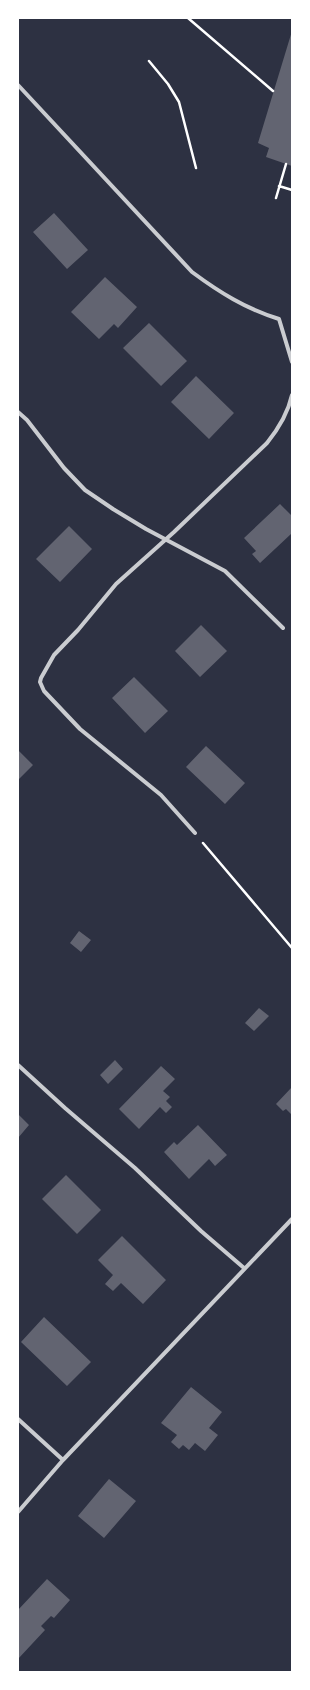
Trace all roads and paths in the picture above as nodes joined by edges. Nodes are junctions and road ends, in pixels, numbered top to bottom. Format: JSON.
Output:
{"nodes":[{"id":1,"x":188,"y":18,"type":"edge"},
{"id":2,"x":150,"y":61,"type":"dead end"},
{"id":3,"x":18,"y":85,"type":"edge"},
{"id":4,"x":273,"y":91,"type":"dead end"},
{"id":5,"x":286,"y":164,"type":"dead end"},
{"id":6,"x":196,"y":168,"type":"dead end"},
{"id":7,"x":279,"y":186,"type":"junction"},
{"id":8,"x":292,"y":190,"type":"edge"},
{"id":9,"x":276,"y":198,"type":"dead end"},
{"id":10,"x":292,"y":362,"type":"edge"},
{"id":11,"x":292,"y":395,"type":"edge"},
{"id":12,"x":18,"y":412,"type":"edge"},
{"id":13,"x":165,"y":540,"type":"junction"},
{"id":14,"x":283,"y":628,"type":"dead end"},
{"id":15,"x":195,"y":833,"type":"joint"},
{"id":16,"x":292,"y":948,"type":"edge"},
{"id":17,"x":18,"y":1065,"type":"edge"},
{"id":18,"x":292,"y":1219,"type":"edge"},
{"id":19,"x":244,"y":1268,"type":"junction"},
{"id":20,"x":18,"y":1419,"type":"edge"},
{"id":21,"x":62,"y":1460,"type":"junction"},
{"id":22,"x":18,"y":1512,"type":"edge"}],
"edges":[{"from":1,"to":4,"type":"path"},
{"from":2,"to":6,"type":"path"},
{"from":3,"to":10,"type":"street"},
{"from":5,"to":7,"type":"path"},
{"from":7,"to":8,"type":"path"},
{"from":7,"to":9,"type":"path"},
{"from":11,"to":13,"type":"street"},
{"from":12,"to":13,"type":"street"},
{"from":13,"to":14,"type":"street"},
{"from":13,"to":15,"type":"street"},
{"from":15,"to":16,"type":"path"},
{"from":17,"to":19,"type":"street"},
{"from":18,"to":19,"type":"street"},
{"from":19,"to":21,"type":"street"},
{"from":20,"to":21,"type":"street"},
{"from":21,"to":22,"type":"street"}]}
